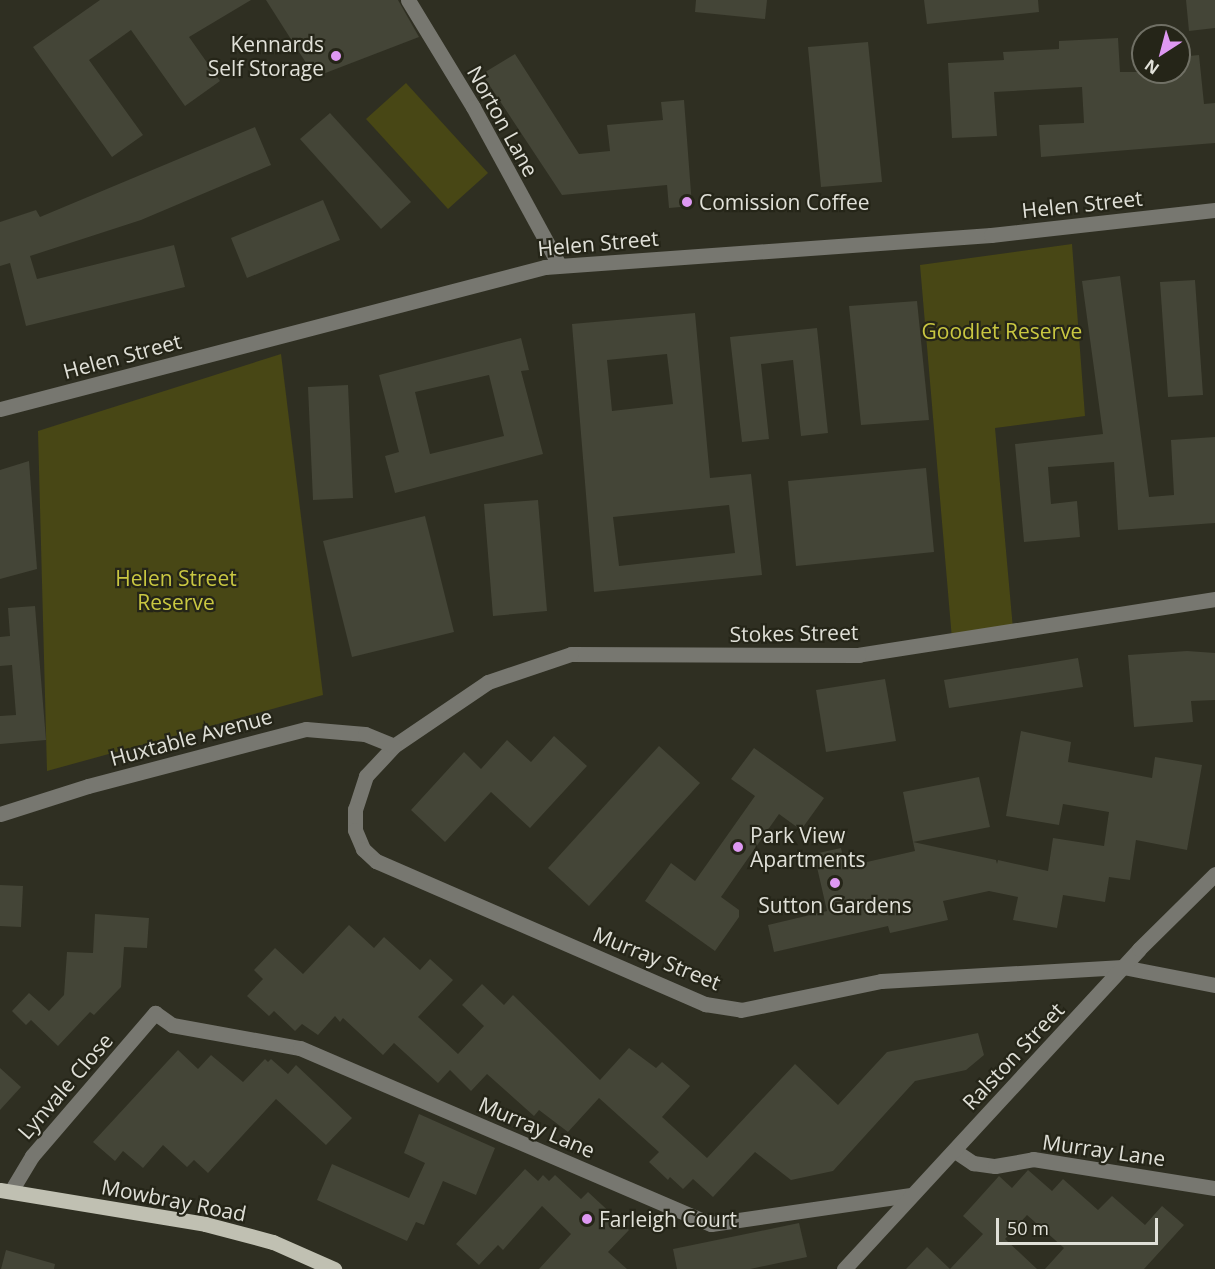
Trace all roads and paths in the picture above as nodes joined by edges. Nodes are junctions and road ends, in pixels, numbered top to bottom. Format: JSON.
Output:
{"nodes":[{"id":1,"x":408,"y":0,"type":"edge"},
{"id":2,"x":1215,"y":210,"type":"edge"},
{"id":3,"x":559,"y":265,"type":"junction"},
{"id":4,"x":0,"y":409,"type":"edge"},
{"id":5,"x":1215,"y":599,"type":"edge"},
{"id":6,"x":394,"y":746,"type":"junction"},
{"id":7,"x":0,"y":814,"type":"edge"},
{"id":8,"x":1215,"y":874,"type":"edge"},
{"id":9,"x":1123,"y":967,"type":"junction"},
{"id":10,"x":1215,"y":985,"type":"edge"},
{"id":11,"x":155,"y":1013,"type":"joint"},
{"id":12,"x":955,"y":1150,"type":"junction"},
{"id":13,"x":1215,"y":1188,"type":"edge"},
{"id":14,"x":6,"y":1191,"type":"edge"},
{"id":15,"x":911,"y":1195,"type":"junction"},
{"id":16,"x":334,"y":1269,"type":"edge"},
{"id":17,"x":844,"y":1269,"type":"edge"}],
"edges":[{"from":1,"to":3,"type":"street","name":"Norton Lane"},
{"from":2,"to":3,"type":"street","name":"Helen Street"},
{"from":3,"to":4,"type":"street","name":"Helen Street"},
{"from":5,"to":6,"type":"street","name":"Stokes Street"},
{"from":6,"to":7,"type":"street","name":"Huxtable Avenue"},
{"from":6,"to":9,"type":"street","name":"Murray Street"},
{"from":8,"to":9,"type":"street","name":"Ralston Street"},
{"from":9,"to":10,"type":"street","name":"Murray Street"},
{"from":9,"to":12,"type":"street","name":"Ralston Street"},
{"from":11,"to":14,"type":"street","name":"Lynvale Close"},
{"from":11,"to":15,"type":"street","name":"Murray Lane"},
{"from":12,"to":13,"type":"street","name":"Murray Lane"},
{"from":12,"to":15,"type":"street","name":"Ralston Street"},
{"from":14,"to":16,"type":"main road","name":"Mowbray Road"},
{"from":15,"to":17,"type":"street","name":"Ralston Street"}]}
